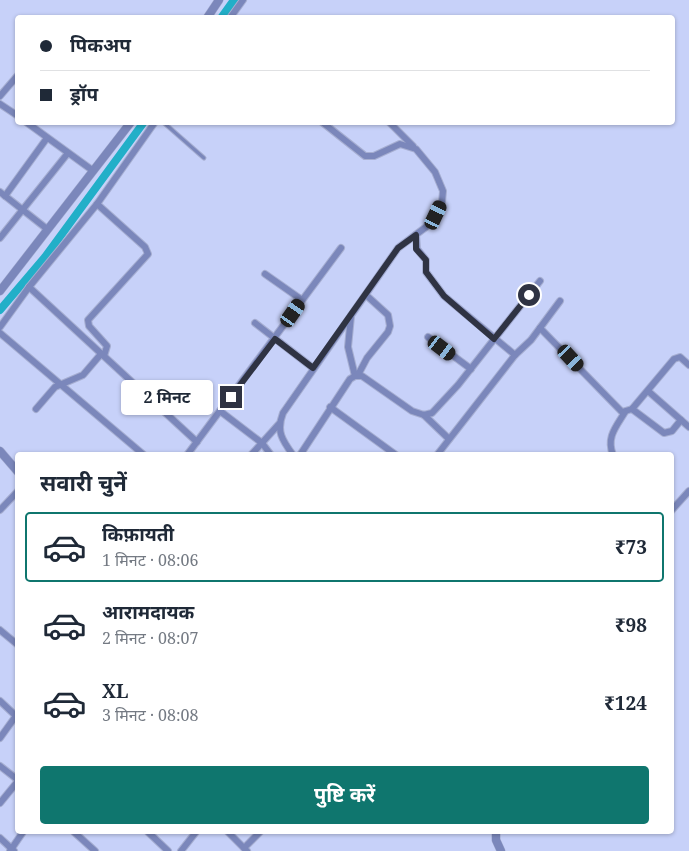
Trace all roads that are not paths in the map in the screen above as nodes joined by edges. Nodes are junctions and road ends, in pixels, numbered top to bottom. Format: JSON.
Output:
{"nodes":[{"id":1,"x":220,"y":0,"type":"edge"},
{"id":2,"x":243,"y":0,"type":"edge"},
{"id":3,"x":209,"y":15,"type":"edge"},
{"id":4,"x":232,"y":15,"type":"edge"},
{"id":5,"x":15,"y":78,"type":"edge"},
{"id":6,"x":0,"y":96,"type":"edge"},
{"id":7,"x":0,"y":104,"type":"edge"},
{"id":8,"x":15,"y":114,"type":"edge"},
{"id":9,"x":30,"y":125,"type":"edge"},
{"id":10,"x":129,"y":125,"type":"edge"},
{"id":11,"x":153,"y":125,"type":"edge"},
{"id":12,"x":167,"y":125,"type":"edge"},
{"id":13,"x":326,"y":125,"type":"edge"},
{"id":14,"x":393,"y":125,"type":"edge"},
{"id":15,"x":47,"y":138,"type":"junction"},
{"id":16,"x":416,"y":149,"type":"junction"},
{"id":17,"x":68,"y":153,"type":"junction"},
{"id":18,"x":204,"y":158,"type":"dead end"},
{"id":19,"x":92,"y":170,"type":"junction"},
{"id":20,"x":3,"y":194,"type":"edge"},
{"id":21,"x":97,"y":204,"type":"junction"},
{"id":22,"x":24,"y":211,"type":"junction"},
{"id":23,"x":47,"y":229,"type":"junction"},
{"id":24,"x":416,"y":235,"type":"junction"},
{"id":25,"x":0,"y":238,"type":"edge"},
{"id":26,"x":342,"y":248,"type":"dead end"},
{"id":27,"x":265,"y":274,"type":"dead end"},
{"id":28,"x":540,"y":281,"type":"dead end"},
{"id":29,"x":29,"y":287,"type":"junction"},
{"id":30,"x":0,"y":290,"type":"edge"},
{"id":31,"x":366,"y":295,"type":"junction"},
{"id":32,"x":302,"y":300,"type":"junction"},
{"id":33,"x":560,"y":301,"type":"dead end"},
{"id":34,"x":351,"y":315,"type":"junction"},
{"id":35,"x":255,"y":323,"type":"dead end"},
{"id":36,"x":0,"y":327,"type":"edge"},
{"id":37,"x":540,"y":328,"type":"junction"},
{"id":38,"x":0,"y":333,"type":"edge"},
{"id":39,"x":428,"y":337,"type":"dead end"},
{"id":40,"x":275,"y":339,"type":"junction"},
{"id":41,"x":494,"y":339,"type":"junction"},
{"id":42,"x":102,"y":355,"type":"junction"},
{"id":43,"x":515,"y":355,"type":"junction"},
{"id":44,"x":689,"y":365,"type":"edge"},
{"id":45,"x":313,"y":368,"type":"junction"},
{"id":46,"x":471,"y":368,"type":"junction"},
{"id":47,"x":357,"y":376,"type":"junction"},
{"id":48,"x":60,"y":384,"type":"junction"},
{"id":49,"x":648,"y":391,"type":"junction"},
{"id":50,"x":330,"y":407,"type":"junction"},
{"id":51,"x":36,"y":409,"type":"dead end"},
{"id":52,"x":628,"y":410,"type":"junction"},
{"id":53,"x":220,"y":412,"type":"junction"},
{"id":54,"x":424,"y":415,"type":"junction"},
{"id":55,"x":681,"y":420,"type":"junction"},
{"id":56,"x":279,"y":424,"type":"junction"},
{"id":57,"x":689,"y":427,"type":"edge"},
{"id":58,"x":448,"y":438,"type":"junction"},
{"id":59,"x":197,"y":442,"type":"junction"},
{"id":60,"x":262,"y":442,"type":"junction"},
{"id":61,"x":0,"y":451,"type":"edge"},
{"id":62,"x":140,"y":452,"type":"edge"},
{"id":63,"x":189,"y":452,"type":"edge"},
{"id":64,"x":254,"y":452,"type":"edge"},
{"id":65,"x":269,"y":452,"type":"edge"},
{"id":66,"x":291,"y":452,"type":"edge"},
{"id":67,"x":302,"y":452,"type":"edge"},
{"id":68,"x":392,"y":452,"type":"edge"},
{"id":69,"x":439,"y":452,"type":"edge"},
{"id":70,"x":612,"y":452,"type":"edge"},
{"id":71,"x":15,"y":468,"type":"edge"},
{"id":72,"x":689,"y":491,"type":"edge"},
{"id":73,"x":15,"y":493,"type":"edge"},
{"id":74,"x":1,"y":505,"type":"edge"},
{"id":75,"x":674,"y":508,"type":"edge"},
{"id":76,"x":0,"y":630,"type":"edge"},
{"id":77,"x":15,"y":642,"type":"edge"},
{"id":78,"x":0,"y":701,"type":"edge"},
{"id":79,"x":15,"y":712,"type":"edge"},
{"id":80,"x":15,"y":717,"type":"edge"},
{"id":81,"x":0,"y":738,"type":"edge"},
{"id":82,"x":0,"y":766,"type":"edge"},
{"id":83,"x":15,"y":778,"type":"edge"},
{"id":84,"x":15,"y":785,"type":"edge"},
{"id":85,"x":0,"y":803,"type":"edge"},
{"id":86,"x":22,"y":834,"type":"edge"},
{"id":87,"x":76,"y":834,"type":"edge"},
{"id":88,"x":150,"y":834,"type":"edge"},
{"id":89,"x":194,"y":834,"type":"edge"},
{"id":90,"x":230,"y":834,"type":"edge"},
{"id":91,"x":258,"y":834,"type":"edge"},
{"id":92,"x":496,"y":834,"type":"edge"},
{"id":93,"x":0,"y":838,"type":"edge"},
{"id":94,"x":246,"y":849,"type":"edge"},
{"id":95,"x":12,"y":850,"type":"edge"},
{"id":96,"x":499,"y":850,"type":"edge"},
{"id":97,"x":95,"y":851,"type":"edge"},
{"id":98,"x":168,"y":851,"type":"edge"},
{"id":99,"x":181,"y":851,"type":"edge"}],
"edges":[{"from":1,"to":3,"type":"street"},
{"from":2,"to":4,"type":"street"},
{"from":5,"to":6,"type":"street"},
{"from":7,"to":8,"type":"street"},
{"from":9,"to":15,"type":"street"},
{"from":10,"to":19,"type":"street"},
{"from":11,"to":21,"type":"street"},
{"from":12,"to":18,"type":"lane"},
{"from":13,"to":16,"type":"street"},
{"from":14,"to":16,"type":"street"},
{"from":15,"to":17,"type":"street"},
{"from":15,"to":20,"type":"street"},
{"from":16,"to":24,"type":"street"},
{"from":17,"to":19,"type":"street"},
{"from":17,"to":22,"type":"street"},
{"from":19,"to":23,"type":"street"},
{"from":20,"to":22,"type":"street"},
{"from":21,"to":29,"type":"street"},
{"from":21,"to":42,"type":"street"},
{"from":22,"to":23,"type":"street"},
{"from":22,"to":25,"type":"street"},
{"from":23,"to":30,"type":"street"},
{"from":24,"to":31,"type":"street"},
{"from":24,"to":41,"type":"street"},
{"from":26,"to":32,"type":"street"},
{"from":27,"to":32,"type":"street"},
{"from":28,"to":41,"type":"street"},
{"from":29,"to":36,"type":"street"},
{"from":29,"to":42,"type":"street"},
{"from":31,"to":34,"type":"street"},
{"from":31,"to":47,"type":"street"},
{"from":32,"to":40,"type":"street"},
{"from":33,"to":37,"type":"street"},
{"from":34,"to":45,"type":"street"},
{"from":34,"to":47,"type":"street"},
{"from":35,"to":40,"type":"street"},
{"from":37,"to":43,"type":"street"},
{"from":37,"to":52,"type":"street"},
{"from":38,"to":48,"type":"street"},
{"from":39,"to":46,"type":"street"},
{"from":40,"to":45,"type":"street"},
{"from":40,"to":53,"type":"street"},
{"from":41,"to":43,"type":"street"},
{"from":41,"to":46,"type":"street"},
{"from":42,"to":48,"type":"street"},
{"from":42,"to":59,"type":"street"},
{"from":43,"to":58,"type":"street"},
{"from":44,"to":49,"type":"street"},
{"from":45,"to":56,"type":"street"},
{"from":46,"to":54,"type":"street"},
{"from":47,"to":50,"type":"street"},
{"from":47,"to":54,"type":"street"},
{"from":48,"to":51,"type":"street"},
{"from":48,"to":62,"type":"street"},
{"from":49,"to":52,"type":"street"},
{"from":49,"to":55,"type":"street"},
{"from":50,"to":67,"type":"street"},
{"from":50,"to":68,"type":"street"},
{"from":52,"to":55,"type":"street"},
{"from":52,"to":70,"type":"street"},
{"from":53,"to":59,"type":"street"},
{"from":53,"to":60,"type":"street"},
{"from":54,"to":58,"type":"street"},
{"from":55,"to":57,"type":"street"},
{"from":56,"to":60,"type":"street"},
{"from":56,"to":66,"type":"street"},
{"from":58,"to":69,"type":"street"},
{"from":59,"to":63,"type":"street"},
{"from":60,"to":64,"type":"street"},
{"from":60,"to":65,"type":"street"},
{"from":61,"to":71,"type":"street"},
{"from":72,"to":75,"type":"street"},
{"from":73,"to":74,"type":"street"},
{"from":76,"to":77,"type":"street"},
{"from":78,"to":79,"type":"street"},
{"from":80,"to":81,"type":"street"},
{"from":82,"to":83,"type":"street"},
{"from":84,"to":85,"type":"street"},
{"from":86,"to":95,"type":"street"},
{"from":87,"to":97,"type":"street"},
{"from":88,"to":98,"type":"street"},
{"from":89,"to":99,"type":"street"},
{"from":90,"to":94,"type":"street"},
{"from":91,"to":94,"type":"street"},
{"from":92,"to":96,"type":"street"},
{"from":93,"to":95,"type":"street"}]}
